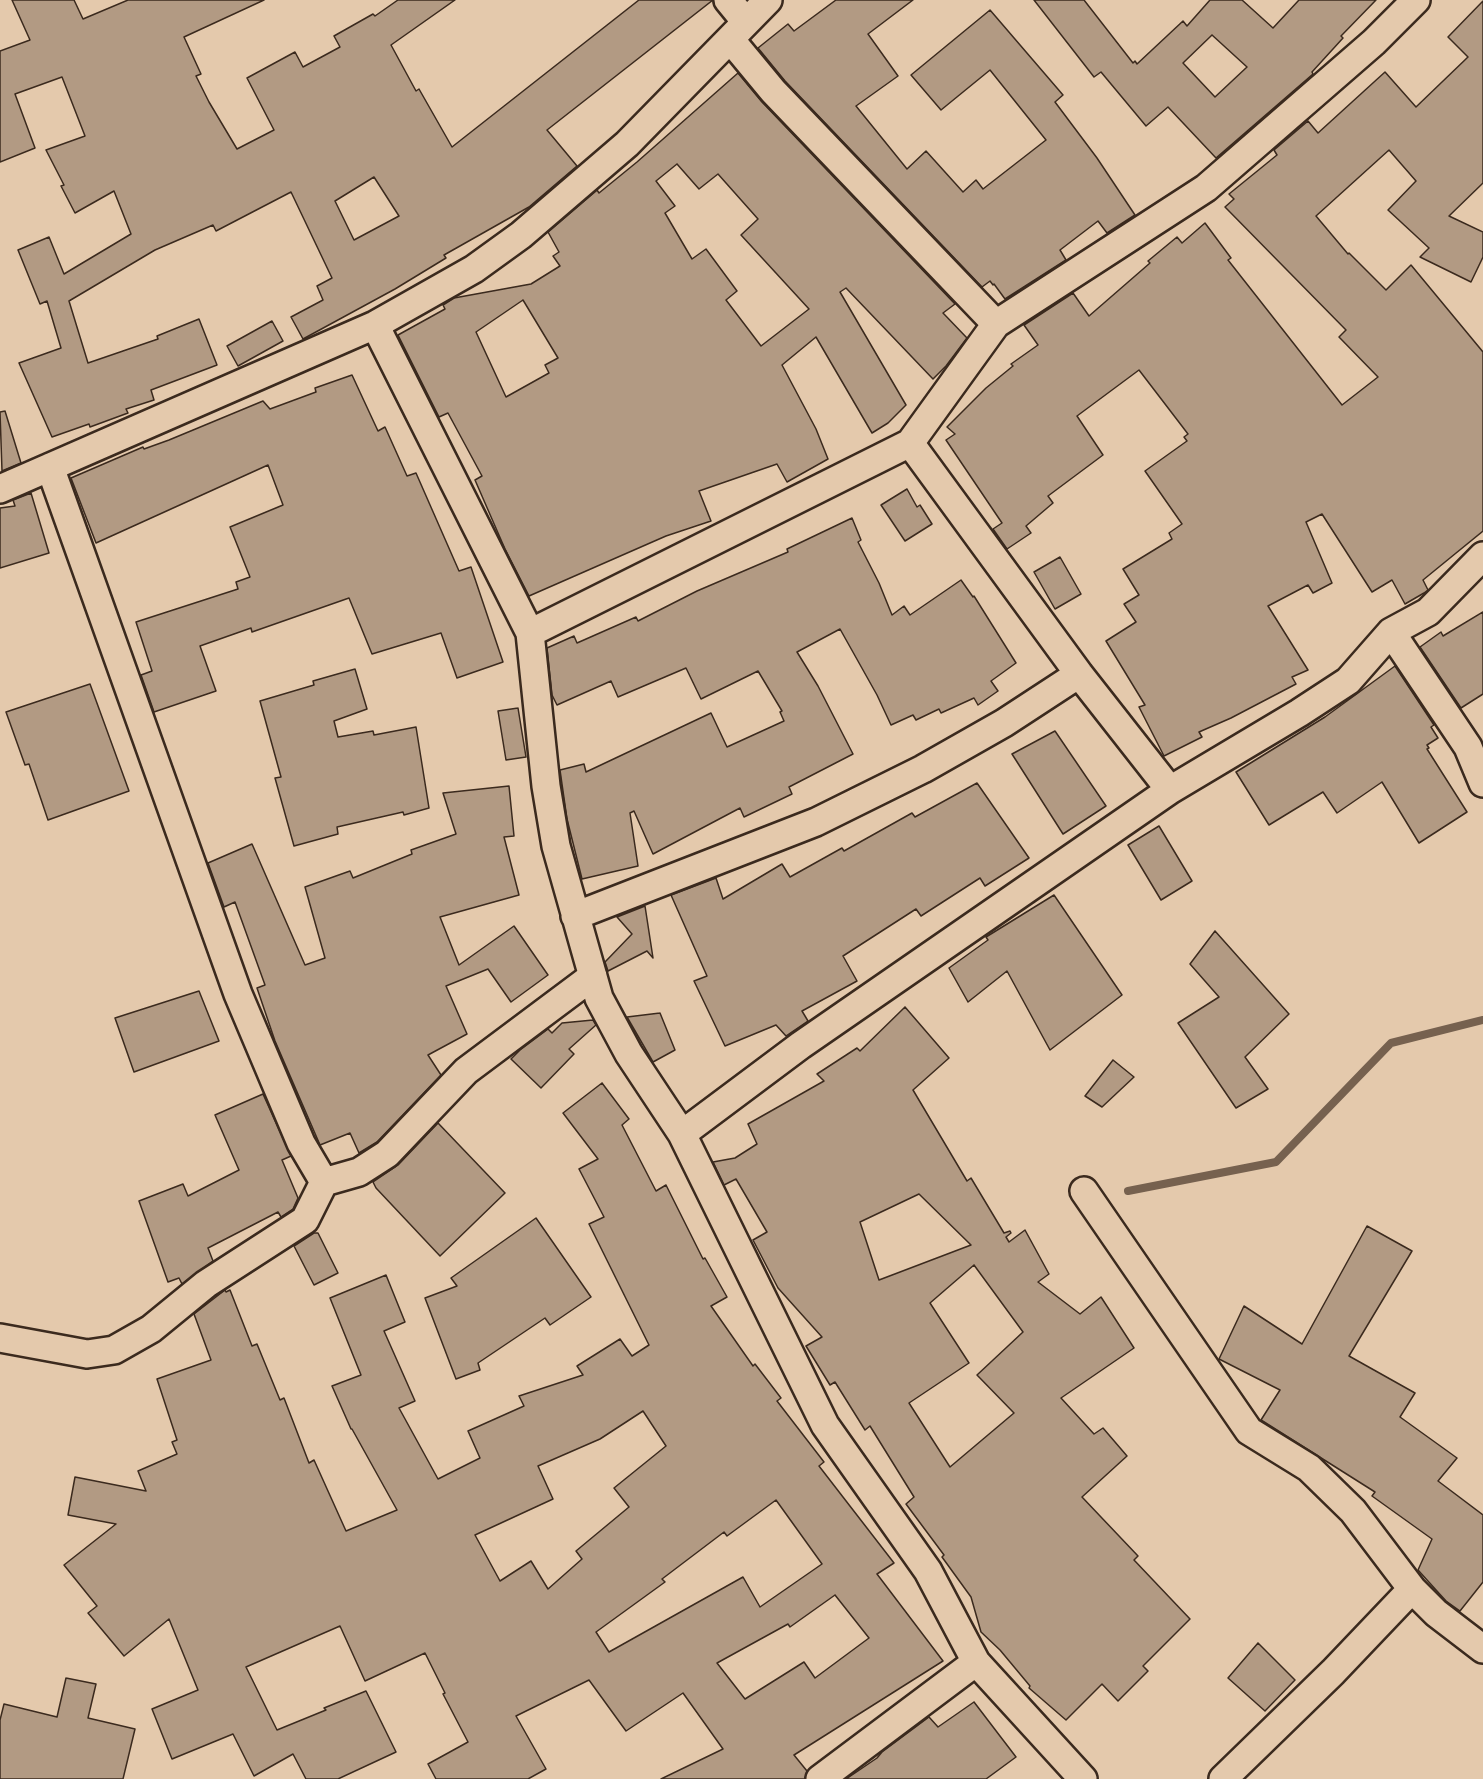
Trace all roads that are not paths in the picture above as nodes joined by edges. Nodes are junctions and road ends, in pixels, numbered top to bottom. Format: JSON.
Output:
{"nodes":[{"id":1,"x":729,"y":0,"type":"edge"},
{"id":2,"x":768,"y":0,"type":"edge"},
{"id":3,"x":1416,"y":0,"type":"edge"},
{"id":4,"x":738,"y":30,"type":"junction"},
{"id":5,"x":996,"y":324,"type":"junction"},
{"id":6,"x":375,"y":325,"type":"junction"},
{"id":7,"x":910,"y":444,"type":"junction"},
{"id":8,"x":50,"y":467,"type":"junction"},
{"id":9,"x":0,"y":489,"type":"edge"},
{"id":10,"x":1483,"y":556,"type":"edge"},
{"id":11,"x":1391,"y":632,"type":"junction"},
{"id":12,"x":530,"y":633,"type":"junction"},
{"id":13,"x":1079,"y":674,"type":"junction"},
{"id":14,"x":1483,"y":783,"type":"edge"},
{"id":15,"x":1170,"y":790,"type":"junction"},
{"id":16,"x":575,"y":916,"type":"junction"},
{"id":17,"x":593,"y":976,"type":"junction"},
{"id":18,"x":682,"y":1134,"type":"junction"},
{"id":19,"x":324,"y":1182,"type":"junction"},
{"id":20,"x":1084,"y":1191,"type":"dead end"},
{"id":21,"x":0,"y":1338,"type":"edge"},
{"id":22,"x":1412,"y":1589,"type":"junction"},
{"id":23,"x":1483,"y":1649,"type":"edge"},
{"id":24,"x":976,"y":1662,"type":"junction"},
{"id":25,"x":820,"y":1779,"type":"edge"},
{"id":26,"x":1083,"y":1779,"type":"edge"},
{"id":27,"x":1223,"y":1779,"type":"edge"}],
"edges":[{"from":1,"to":4,"type":"street"},
{"from":2,"to":4,"type":"street"},
{"from":3,"to":5,"type":"street"},
{"from":4,"to":5,"type":"street"},
{"from":4,"to":6,"type":"street"},
{"from":5,"to":7,"type":"street"},
{"from":6,"to":8,"type":"street"},
{"from":6,"to":12,"type":"street"},
{"from":7,"to":12,"type":"street"},
{"from":7,"to":13,"type":"street"},
{"from":8,"to":9,"type":"street"},
{"from":8,"to":19,"type":"street"},
{"from":10,"to":11,"type":"street"},
{"from":11,"to":14,"type":"street"},
{"from":11,"to":15,"type":"street"},
{"from":12,"to":16,"type":"street"},
{"from":13,"to":15,"type":"street"},
{"from":13,"to":16,"type":"street"},
{"from":15,"to":18,"type":"street"},
{"from":16,"to":17,"type":"street"},
{"from":17,"to":18,"type":"street"},
{"from":17,"to":19,"type":"street"},
{"from":18,"to":24,"type":"street"},
{"from":19,"to":21,"type":"street"},
{"from":20,"to":22,"type":"street"},
{"from":22,"to":23,"type":"street"},
{"from":22,"to":27,"type":"street"},
{"from":24,"to":25,"type":"street"},
{"from":24,"to":26,"type":"street"}]}
